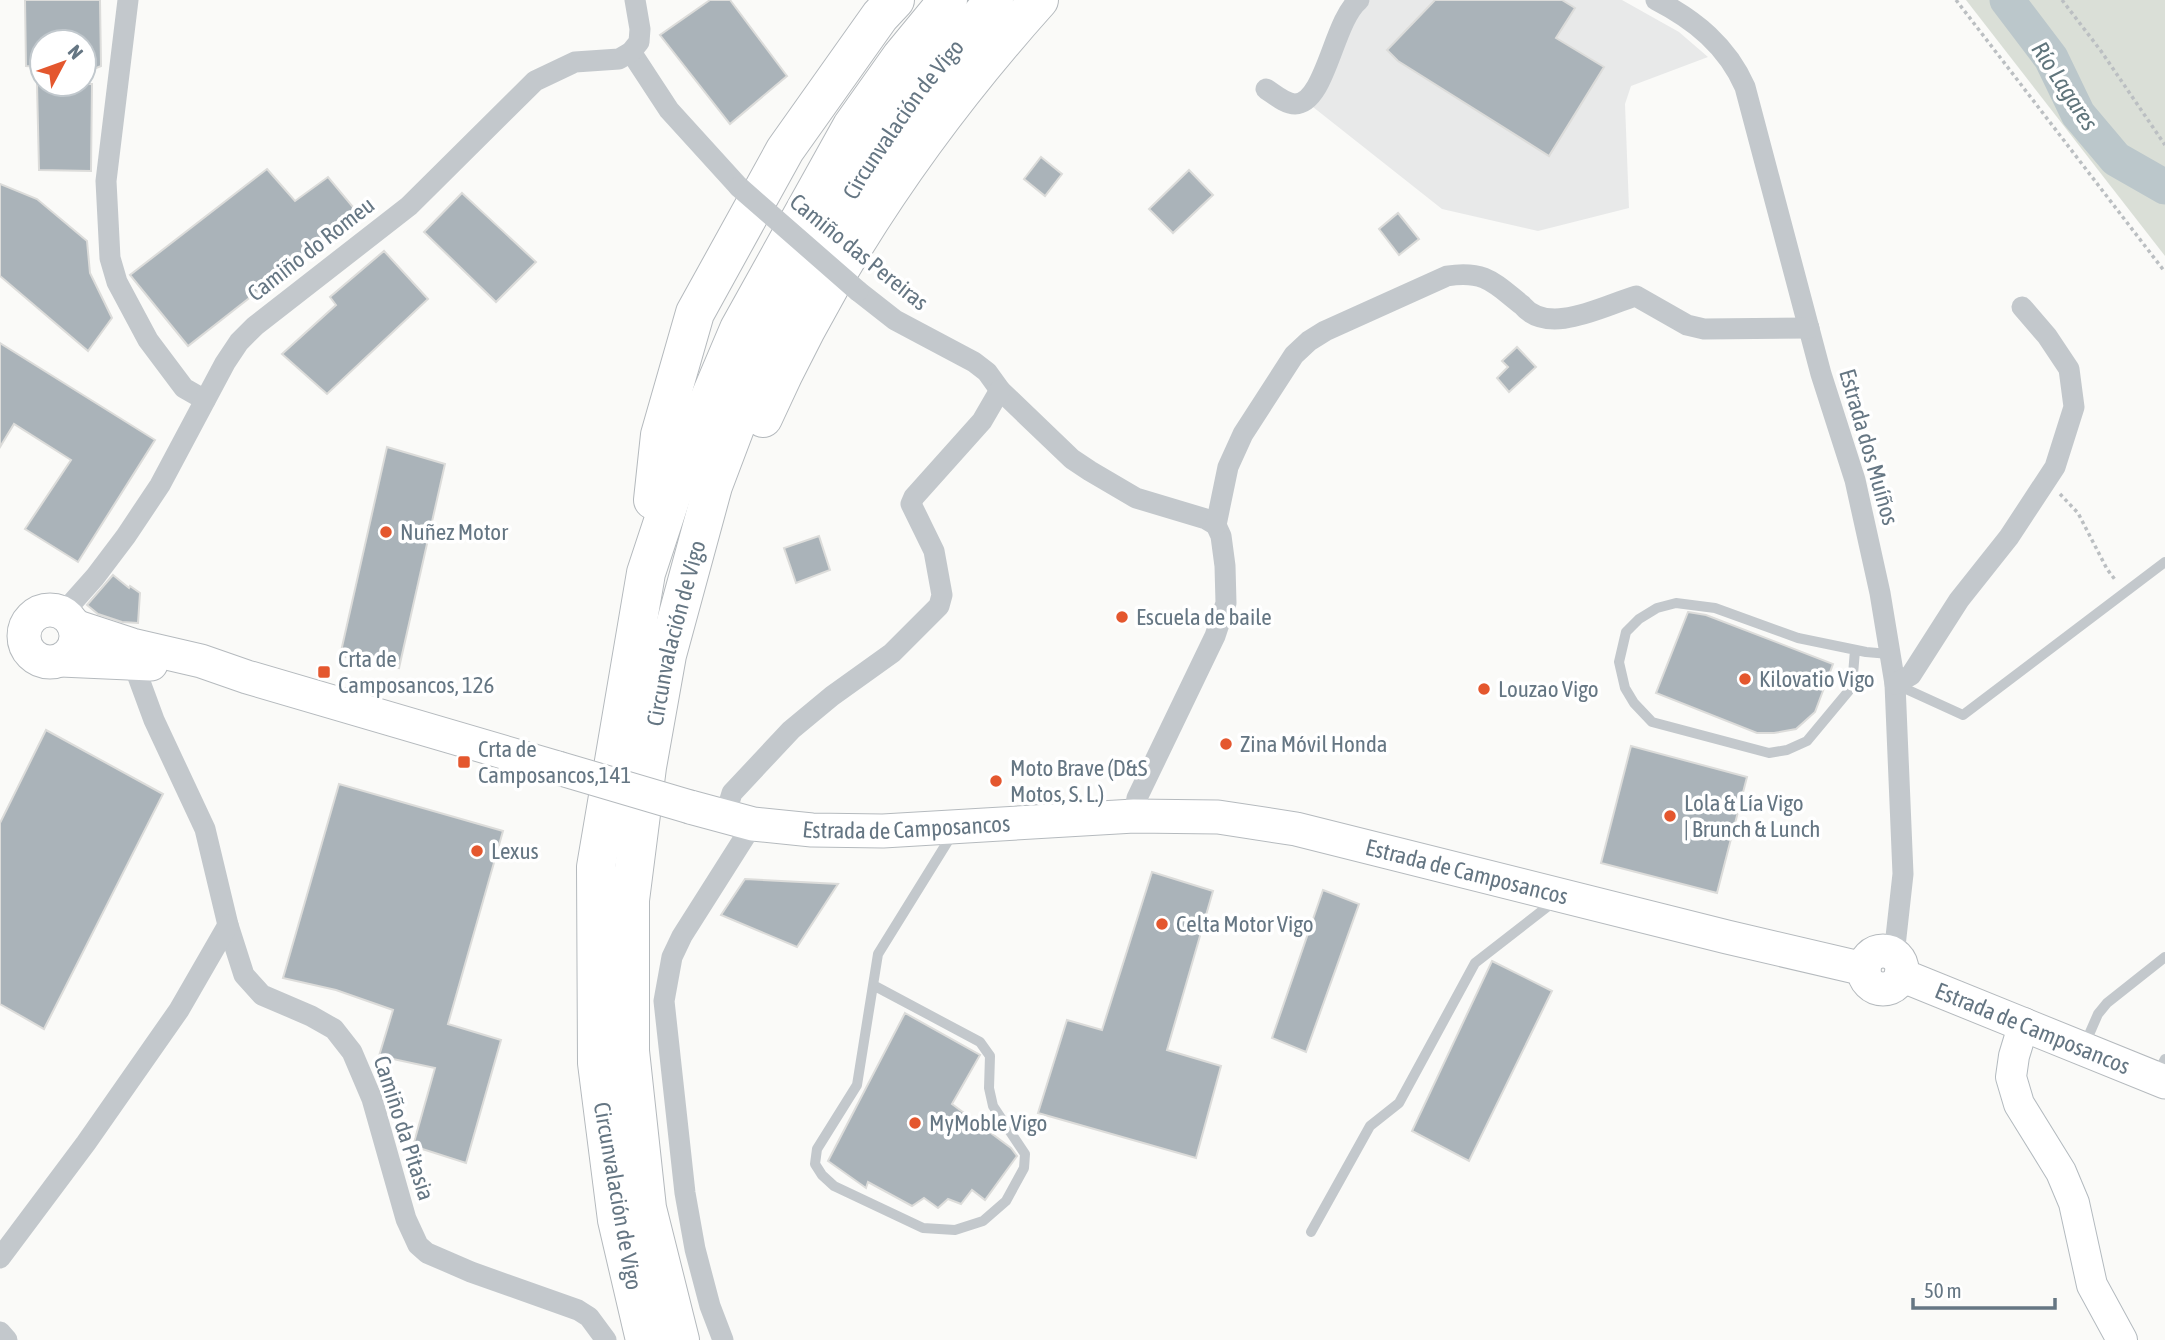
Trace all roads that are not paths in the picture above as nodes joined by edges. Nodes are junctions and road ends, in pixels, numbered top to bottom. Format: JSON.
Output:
{"nodes":[{"id":1,"x":128,"y":0,"type":"edge"},
{"id":2,"x":635,"y":0,"type":"edge"},
{"id":3,"x":895,"y":0,"type":"edge"},
{"id":4,"x":948,"y":0,"type":"edge"},
{"id":5,"x":994,"y":0,"type":"edge"},
{"id":6,"x":1039,"y":0,"type":"edge"},
{"id":7,"x":1359,"y":0,"type":"edge"},
{"id":8,"x":1656,"y":0,"type":"edge"},
{"id":9,"x":631,"y":52,"type":"junction"},
{"id":10,"x":1266,"y":89,"type":"dead end"},
{"id":11,"x":2022,"y":307,"type":"dead end"},
{"id":12,"x":1809,"y":328,"type":"junction"},
{"id":13,"x":1000,"y":390,"type":"junction"},
{"id":14,"x":205,"y":400,"type":"junction"},
{"id":15,"x":1216,"y":526,"type":"junction"},
{"id":16,"x":2165,"y":562,"type":"edge"},
{"id":17,"x":646,"y":573,"type":"junction"},
{"id":18,"x":0,"y":617,"type":"edge"},
{"id":19,"x":58,"y":617,"type":"junction"},
{"id":20,"x":0,"y":639,"type":"edge"},
{"id":21,"x":1855,"y":650,"type":"junction"},
{"id":22,"x":1889,"y":654,"type":"junction"},
{"id":23,"x":667,"y":655,"type":"junction"},
{"id":24,"x":48,"y":659,"type":"junction"},
{"id":25,"x":135,"y":671,"type":"junction"},
{"id":26,"x":247,"y":677,"type":"junction"},
{"id":27,"x":1895,"y":684,"type":"junction"},
{"id":28,"x":1133,"y":816,"type":"junction"},
{"id":29,"x":739,"y":820,"type":"junction"},
{"id":30,"x":957,"y":828,"type":"junction"},
{"id":31,"x":1561,"y":896,"type":"junction"},
{"id":32,"x":228,"y":925,"type":"junction"},
{"id":33,"x":2165,"y":957,"type":"edge"},
{"id":34,"x":1898,"y":965,"type":"junction"},
{"id":35,"x":873,"y":985,"type":"junction"},
{"id":36,"x":2024,"y":1023,"type":"junction"},
{"id":37,"x":2083,"y":1048,"type":"junction"},
{"id":38,"x":2162,"y":1073,"type":"edge"},
{"id":39,"x":1311,"y":1232,"type":"dead end"},
{"id":40,"x":0,"y":1258,"type":"edge"},
{"id":41,"x":0,"y":1332,"type":"edge"},
{"id":42,"x":7,"y":1340,"type":"edge"},
{"id":43,"x":606,"y":1340,"type":"edge"},
{"id":44,"x":645,"y":1340,"type":"edge"},
{"id":45,"x":680,"y":1340,"type":"edge"},
{"id":46,"x":723,"y":1340,"type":"edge"},
{"id":47,"x":2122,"y":1340,"type":"edge"}],
"edges":[{"from":1,"to":14,"type":"street"},
{"from":2,"to":9,"type":"street"},
{"from":3,"to":17,"type":"highway"},
{"from":4,"to":17,"type":"highway","name":"Circunvalación de Vigo"},
{"from":5,"to":23,"type":"highway","name":"Circunvalación de Vigo"},
{"from":6,"to":23,"type":"highway"},
{"from":7,"to":10,"type":"street"},
{"from":8,"to":12,"type":"street","name":"Estrada dos Muíños"},
{"from":9,"to":13,"type":"street","name":"Camiño das Pereiras","bridge":true},
{"from":9,"to":14,"type":"street","name":"Camiño do Romeu"},
{"from":11,"to":27,"type":"street"},
{"from":12,"to":15,"type":"street"},
{"from":12,"to":22,"type":"street","name":"Estrada dos Muíños"},
{"from":13,"to":15,"type":"street","name":"Camiño das Pereiras"},
{"from":13,"to":29,"type":"street"},
{"from":14,"to":19,"type":"street","name":"Camiño do Romeu"},
{"from":15,"to":28,"type":"street"},
{"from":16,"to":27,"type":"lane"},
{"from":17,"to":44,"type":"highway","name":"Circunvalación de Vigo"},
{"from":18,"to":19,"type":"main road","name":"Estrada de Camposancos"},
{"from":19,"to":24,"type":"main road"},
{"from":19,"to":24,"type":"main road"},
{"from":19,"to":26,"type":"main road","name":"Estrada de Camposancos"},
{"from":20,"to":24,"type":"main road","name":"Estrada de Camposancos"},
{"from":21,"to":21,"type":"lane"},
{"from":21,"to":22,"type":"lane"},
{"from":22,"to":27,"type":"street","name":"Estrada dos Muíños"},
{"from":23,"to":45,"type":"highway","name":"Circunvalación de Vigo"},
{"from":24,"to":25,"type":"main road","name":"Estrada de Camposancos"},
{"from":25,"to":26,"type":"main road","name":"Estrada de Camposancos"},
{"from":25,"to":32,"type":"street","name":"Camiño da Pitasia"},
{"from":26,"to":29,"type":"main road","name":"Estrada de Camposancos","bridge":true},
{"from":27,"to":34,"type":"street","name":"Estrada dos Muíños"},
{"from":28,"to":30,"type":"main road","name":"Estrada de Camposancos"},
{"from":28,"to":31,"type":"main road","name":"Estrada de Camposancos"},
{"from":29,"to":30,"type":"main road","name":"Estrada de Camposancos"},
{"from":29,"to":46,"type":"street"},
{"from":30,"to":35,"type":"lane"},
{"from":31,"to":34,"type":"main road","name":"Estrada de Camposancos"},
{"from":31,"to":39,"type":"lane"},
{"from":32,"to":40,"type":"street"},
{"from":32,"to":43,"type":"street","name":"Camiño da Pitasia"},
{"from":33,"to":37,"type":"lane"},
{"from":34,"to":36,"type":"main road","name":"Estrada de Camposancos"},
{"from":35,"to":35,"type":"lane"},
{"from":36,"to":37,"type":"main road","name":"Estrada de Camposancos"},
{"from":36,"to":47,"type":"street"},
{"from":37,"to":38,"type":"main road","name":"Estrada de Camposancos"},
{"from":41,"to":42,"type":"street"}]}
